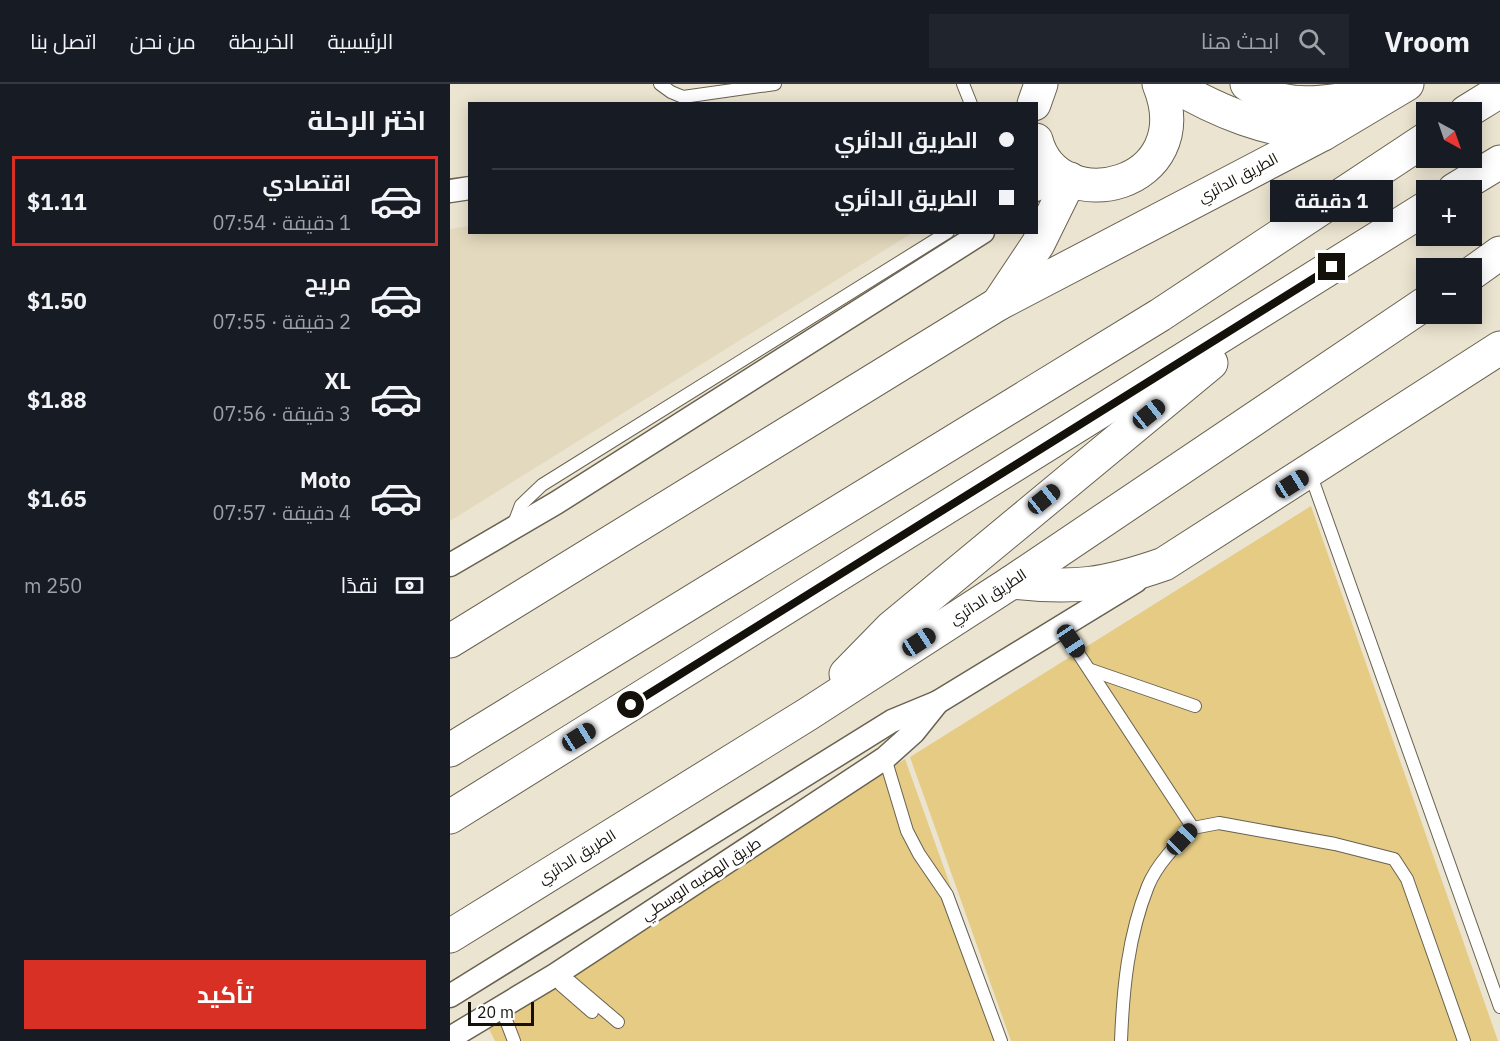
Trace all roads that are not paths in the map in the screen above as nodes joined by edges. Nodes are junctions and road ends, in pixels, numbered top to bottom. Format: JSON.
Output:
{"nodes":[{"id":1,"x":660,"y":84,"type":"edge"},
{"id":2,"x":775,"y":84,"type":"edge"},
{"id":3,"x":963,"y":84,"type":"edge"},
{"id":4,"x":1041,"y":84,"type":"edge"},
{"id":5,"x":1159,"y":84,"type":"edge"},
{"id":6,"x":1171,"y":84,"type":"edge"},
{"id":7,"x":1247,"y":84,"type":"edge"},
{"id":8,"x":1403,"y":86,"type":"edge"},
{"id":9,"x":1500,"y":91,"type":"edge"},
{"id":10,"x":970,"y":102,"type":"edge"},
{"id":11,"x":1035,"y":102,"type":"edge"},
{"id":12,"x":1482,"y":102,"type":"edge"},
{"id":13,"x":1323,"y":134,"type":"junction"},
{"id":14,"x":1416,"y":146,"type":"edge"},
{"id":15,"x":1500,"y":162,"type":"edge"},
{"id":16,"x":1048,"y":169,"type":"edge"},
{"id":17,"x":1470,"y":180,"type":"edge"},
{"id":18,"x":468,"y":188,"type":"edge"},
{"id":19,"x":450,"y":191,"type":"edge"},
{"id":20,"x":1416,"y":214,"type":"edge"},
{"id":21,"x":945,"y":234,"type":"edge"},
{"id":22,"x":981,"y":234,"type":"edge"},
{"id":23,"x":1500,"y":253,"type":"edge"},
{"id":24,"x":1482,"y":266,"type":"edge"},
{"id":25,"x":1313,"y":279,"type":"junction"},
{"id":26,"x":998,"y":304,"type":"junction"},
{"id":27,"x":1416,"y":310,"type":"edge"},
{"id":28,"x":752,"y":353,"type":"junction"},
{"id":29,"x":1495,"y":356,"type":"edge"},
{"id":30,"x":764,"y":372,"type":"junction"},
{"id":31,"x":655,"y":414,"type":"junction"},
{"id":32,"x":667,"y":433,"type":"junction"},
{"id":33,"x":1310,"y":473,"type":"junction"},
{"id":34,"x":512,"y":530,"type":"junction"},
{"id":35,"x":1164,"y":564,"type":"junction"},
{"id":36,"x":450,"y":566,"type":"edge"},
{"id":37,"x":1012,"y":582,"type":"junction"},
{"id":38,"x":1061,"y":627,"type":"junction"},
{"id":39,"x":450,"y":640,"type":"edge"},
{"id":40,"x":1091,"y":670,"type":"junction"},
{"id":41,"x":938,"y":702,"type":"junction"},
{"id":42,"x":1195,"y":706,"type":"dead end"},
{"id":43,"x":808,"y":714,"type":"junction"},
{"id":44,"x":450,"y":750,"type":"edge"},
{"id":45,"x":885,"y":758,"type":"junction"},
{"id":46,"x":450,"y":817,"type":"edge"},
{"id":47,"x":1193,"y":828,"type":"junction"},
{"id":48,"x":450,"y":936,"type":"edge"},
{"id":49,"x":537,"y":942,"type":"junction"},
{"id":50,"x":555,"y":975,"type":"junction"},
{"id":51,"x":450,"y":996,"type":"edge"},
{"id":52,"x":501,"y":1007,"type":"junction"},
{"id":53,"x":1500,"y":1007,"type":"edge"},
{"id":54,"x":615,"y":1025,"type":"dead end"},
{"id":55,"x":450,"y":1038,"type":"edge"},
{"id":56,"x":514,"y":1041,"type":"edge"},
{"id":57,"x":1001,"y":1041,"type":"edge"},
{"id":58,"x":1121,"y":1041,"type":"edge"},
{"id":59,"x":1464,"y":1041,"type":"edge"}],
"edges":[{"from":1,"to":2,"type":"lane"},
{"from":3,"to":10,"type":"lane"},
{"from":4,"to":11,"type":"main road"},
{"from":5,"to":16,"type":"main road"},
{"from":6,"to":13,"type":"main road"},
{"from":7,"to":8,"type":"main road"},
{"from":8,"to":13,"type":"main road","name":"الطريق الدائري"},
{"from":9,"to":12,"type":"main road"},
{"from":13,"to":26,"type":"main road","name":"الطريق الدائري"},
{"from":14,"to":44,"type":"main road"},
{"from":15,"to":17,"type":"main road"},
{"from":16,"to":26,"type":"main road"},
{"from":18,"to":19,"type":"street"},
{"from":20,"to":25,"type":"main road"},
{"from":21,"to":28,"type":"lane"},
{"from":22,"to":30,"type":"street"},
{"from":23,"to":24,"type":"main road"},
{"from":25,"to":43,"type":"main road"},
{"from":25,"to":46,"type":"main road"},
{"from":26,"to":39,"type":"main road","name":"الطريق الدائري"},
{"from":27,"to":37,"type":"main road","name":"الطريق الدائري"},
{"from":28,"to":30,"type":"lane"},
{"from":28,"to":31,"type":"lane"},
{"from":29,"to":33,"type":"main road"},
{"from":30,"to":32,"type":"street"},
{"from":31,"to":32,"type":"lane"},
{"from":31,"to":34,"type":"lane"},
{"from":32,"to":34,"type":"street"},
{"from":33,"to":35,"type":"main road"},
{"from":33,"to":53,"type":"lane"},
{"from":34,"to":36,"type":"street"},
{"from":35,"to":37,"type":"main road"},
{"from":35,"to":38,"type":"street","name":"طريق الهضبه الوسطي"},
{"from":37,"to":43,"type":"main road","name":"الطريق الدائري"},
{"from":38,"to":40,"type":"lane"},
{"from":38,"to":41,"type":"street","name":"طريق الهضبه الوسطي"},
{"from":40,"to":42,"type":"lane"},
{"from":40,"to":47,"type":"lane"},
{"from":41,"to":45,"type":"street","name":"طريق الهضبه الوسطي"},
{"from":41,"to":49,"type":"street","name":"طريق الهضبه الوسطي"},
{"from":43,"to":48,"type":"main road","name":"الطريق الدائري"},
{"from":45,"to":50,"type":"street","name":"طريق الهضبه الوسطي"},
{"from":45,"to":57,"type":"lane"},
{"from":47,"to":58,"type":"lane"},
{"from":47,"to":59,"type":"lane"},
{"from":49,"to":50,"type":"street"},
{"from":49,"to":51,"type":"street","name":"طريق الهضبه الوسطي"},
{"from":50,"to":52,"type":"street","name":"طريق الهضبه الوسطي"},
{"from":50,"to":54,"type":"lane"},
{"from":52,"to":55,"type":"street","name":"طريق الهضبه الوسطي"},
{"from":52,"to":56,"type":"lane"}]}
